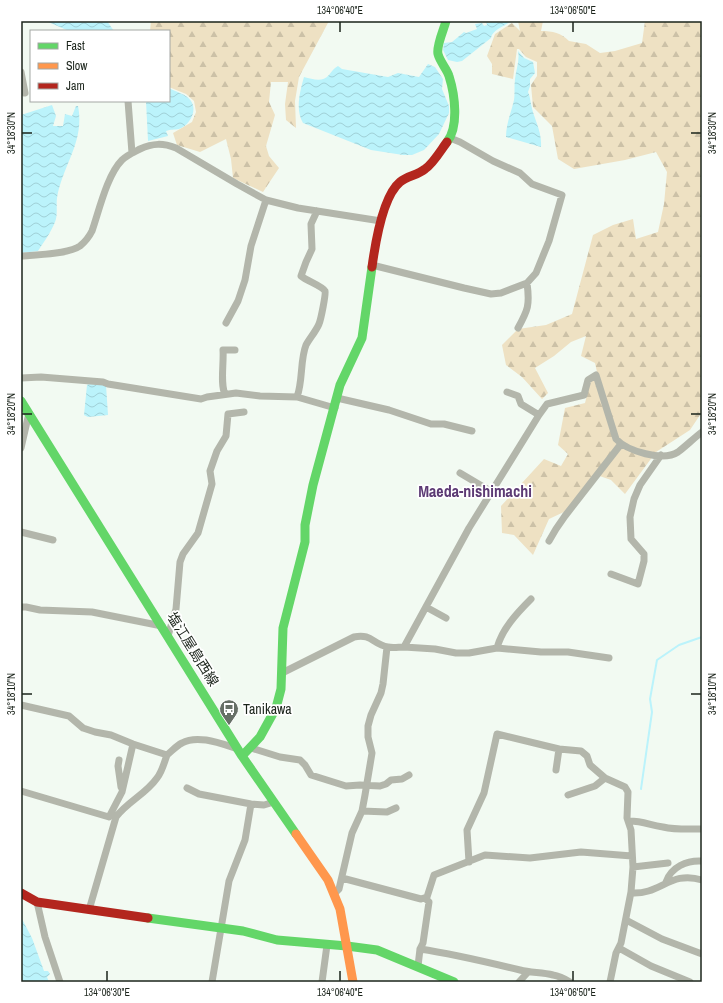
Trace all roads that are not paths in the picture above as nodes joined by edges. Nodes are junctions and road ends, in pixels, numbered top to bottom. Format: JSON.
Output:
{"nodes":[{"id":1,"x":446,"y":21,"type":"edge"},
{"id":2,"x":21,"y":72,"type":"edge"},
{"id":3,"x":26,"y":94,"type":"edge"},
{"id":4,"x":128,"y":102,"type":"edge"},
{"id":5,"x":450,"y":138,"type":"junction"},
{"id":6,"x":132,"y":153,"type":"junction"},
{"id":7,"x":266,"y":200,"type":"junction"},
{"id":8,"x":317,"y":211,"type":"junction"},
{"id":9,"x":381,"y":221,"type":"junction"},
{"id":10,"x":21,"y":256,"type":"edge"},
{"id":11,"x":372,"y":265,"type":"junction"},
{"id":12,"x":527,"y":284,"type":"junction"},
{"id":13,"x":226,"y":323,"type":"dead end"},
{"id":14,"x":518,"y":328,"type":"dead end"},
{"id":15,"x":235,"y":350,"type":"dead end"},
{"id":16,"x":21,"y":378,"type":"edge"},
{"id":17,"x":508,"y":392,"type":"dead end"},
{"id":18,"x":225,"y":394,"type":"junction"},
{"id":19,"x":297,"y":397,"type":"junction"},
{"id":20,"x":337,"y":398,"type":"junction"},
{"id":21,"x":21,"y":401,"type":"edge"},
{"id":22,"x":334,"y":408,"type":"junction"},
{"id":23,"x":244,"y":412,"type":"dead end"},
{"id":24,"x":29,"y":413,"type":"junction"},
{"id":25,"x":539,"y":415,"type":"junction"},
{"id":26,"x":472,"y":431,"type":"dead end"},
{"id":27,"x":702,"y":432,"type":"edge"},
{"id":28,"x":621,"y":444,"type":"junction"},
{"id":29,"x":21,"y":448,"type":"edge"},
{"id":30,"x":661,"y":456,"type":"junction"},
{"id":31,"x":460,"y":473,"type":"dead end"},
{"id":32,"x":492,"y":492,"type":"junction"},
{"id":33,"x":21,"y":532,"type":"edge"},
{"id":34,"x":53,"y":540,"type":"dead end"},
{"id":35,"x":549,"y":541,"type":"dead end"},
{"id":36,"x":611,"y":574,"type":"dead end"},
{"id":37,"x":531,"y":598,"type":"dead end"},
{"id":38,"x":21,"y":607,"type":"edge"},
{"id":39,"x":426,"y":607,"type":"junction"},
{"id":40,"x":446,"y":618,"type":"dead end"},
{"id":41,"x":162,"y":626,"type":"junction"},
{"id":42,"x":168,"y":636,"type":"junction"},
{"id":43,"x":387,"y":647,"type":"junction"},
{"id":44,"x":404,"y":647,"type":"junction"},
{"id":45,"x":497,"y":648,"type":"junction"},
{"id":46,"x":609,"y":658,"type":"dead end"},
{"id":47,"x":282,"y":673,"type":"junction"},
{"id":48,"x":21,"y":705,"type":"edge"},
{"id":49,"x":133,"y":744,"type":"junction"},
{"id":50,"x":559,"y":749,"type":"junction"},
{"id":51,"x":244,"y":751,"type":"junction"},
{"id":52,"x":168,"y":756,"type":"junction"},
{"id":53,"x":119,"y":760,"type":"dead end"},
{"id":54,"x":556,"y":770,"type":"dead end"},
{"id":55,"x":409,"y":775,"type":"dead end"},
{"id":56,"x":605,"y":778,"type":"junction"},
{"id":57,"x":367,"y":785,"type":"junction"},
{"id":58,"x":187,"y":788,"type":"dead end"},
{"id":59,"x":21,"y":791,"type":"edge"},
{"id":60,"x":122,"y":792,"type":"junction"},
{"id":61,"x":568,"y":795,"type":"dead end"},
{"id":62,"x":274,"y":802,"type":"junction"},
{"id":63,"x":251,"y":804,"type":"junction"},
{"id":64,"x":396,"y":808,"type":"dead end"},
{"id":65,"x":362,"y":811,"type":"junction"},
{"id":66,"x":116,"y":817,"type":"junction"},
{"id":67,"x":629,"y":821,"type":"junction"},
{"id":68,"x":702,"y":829,"type":"edge"},
{"id":69,"x":632,"y":856,"type":"junction"},
{"id":70,"x":469,"y":858,"type":"junction"},
{"id":71,"x":702,"y":861,"type":"edge"},
{"id":72,"x":668,"y":863,"type":"dead end"},
{"id":73,"x":633,"y":867,"type":"junction"},
{"id":74,"x":342,"y":878,"type":"junction"},
{"id":75,"x":702,"y":880,"type":"edge"},
{"id":76,"x":666,"y":882,"type":"junction"},
{"id":77,"x":21,"y":893,"type":"edge"},
{"id":78,"x":631,"y":893,"type":"junction"},
{"id":79,"x":334,"y":894,"type":"junction"},
{"id":80,"x":425,"y":898,"type":"junction"},
{"id":81,"x":38,"y":902,"type":"junction"},
{"id":82,"x":94,"y":910,"type":"junction"},
{"id":83,"x":626,"y":920,"type":"junction"},
{"id":84,"x":221,"y":928,"type":"junction"},
{"id":85,"x":327,"y":945,"type":"junction"},
{"id":86,"x":347,"y":946,"type":"junction"},
{"id":87,"x":619,"y":948,"type":"junction"},
{"id":88,"x":420,"y":949,"type":"junction"},
{"id":89,"x":702,"y":954,"type":"edge"},
{"id":90,"x":418,"y":966,"type":"junction"},
{"id":91,"x":528,"y":972,"type":"junction"},
{"id":92,"x":687,"y":981,"type":"edge"},
{"id":93,"x":60,"y":982,"type":"edge"},
{"id":94,"x":212,"y":982,"type":"edge"},
{"id":95,"x":322,"y":982,"type":"edge"},
{"id":96,"x":353,"y":982,"type":"edge"},
{"id":97,"x":454,"y":982,"type":"edge"},
{"id":98,"x":519,"y":982,"type":"edge"},
{"id":99,"x":570,"y":982,"type":"edge"},
{"id":100,"x":610,"y":982,"type":"edge"}],
"edges":[{"from":1,"to":5,"type":"street"},
{"from":2,"to":3,"type":"street"},
{"from":4,"to":6,"type":"street"},
{"from":5,"to":9,"type":"street"},
{"from":5,"to":12,"type":"street"},
{"from":6,"to":7,"type":"street"},
{"from":6,"to":10,"type":"street"},
{"from":7,"to":8,"type":"street"},
{"from":7,"to":13,"type":"street"},
{"from":8,"to":9,"type":"street"},
{"from":8,"to":19,"type":"street"},
{"from":9,"to":11,"type":"street"},
{"from":11,"to":12,"type":"street"},
{"from":11,"to":20,"type":"street"},
{"from":12,"to":14,"type":"street"},
{"from":15,"to":18,"type":"street"},
{"from":16,"to":18,"type":"street"},
{"from":17,"to":25,"type":"street"},
{"from":18,"to":19,"type":"street"},
{"from":19,"to":22,"type":"street"},
{"from":20,"to":22,"type":"street"},
{"from":20,"to":26,"type":"street"},
{"from":21,"to":24,"type":"street","name":"塩江屋島西線"},
{"from":22,"to":47,"type":"street"},
{"from":23,"to":42,"type":"street"},
{"from":24,"to":29,"type":"street"},
{"from":24,"to":41,"type":"street","name":"塩江屋島西線"},
{"from":25,"to":28,"type":"street"},
{"from":25,"to":32,"type":"street"},
{"from":27,"to":30,"type":"street"},
{"from":28,"to":30,"type":"street"},
{"from":28,"to":35,"type":"street"},
{"from":30,"to":36,"type":"street"},
{"from":31,"to":32,"type":"street"},
{"from":32,"to":39,"type":"street"},
{"from":33,"to":34,"type":"street"},
{"from":37,"to":45,"type":"street"},
{"from":38,"to":41,"type":"street"},
{"from":39,"to":40,"type":"street"},
{"from":39,"to":44,"type":"street"},
{"from":41,"to":42,"type":"street","name":"塩江屋島西線"},
{"from":42,"to":51,"type":"street","name":"塩江屋島西線"},
{"from":43,"to":44,"type":"street"},
{"from":43,"to":47,"type":"street"},
{"from":43,"to":57,"type":"street"},
{"from":44,"to":45,"type":"street"},
{"from":45,"to":46,"type":"street"},
{"from":47,"to":51,"type":"street"},
{"from":48,"to":49,"type":"street"},
{"from":49,"to":52,"type":"street"},
{"from":49,"to":60,"type":"street"},
{"from":50,"to":54,"type":"street"},
{"from":50,"to":56,"type":"street"},
{"from":50,"to":70,"type":"street"},
{"from":51,"to":52,"type":"street"},
{"from":51,"to":57,"type":"street"},
{"from":51,"to":62,"type":"street","name":"塩江屋島西線"},
{"from":52,"to":66,"type":"street"},
{"from":53,"to":60,"type":"street"},
{"from":55,"to":57,"type":"street"},
{"from":56,"to":61,"type":"street"},
{"from":56,"to":67,"type":"street"},
{"from":57,"to":65,"type":"street"},
{"from":58,"to":63,"type":"street"},
{"from":59,"to":60,"type":"street"},
{"from":60,"to":66,"type":"street"},
{"from":62,"to":63,"type":"street"},
{"from":62,"to":79,"type":"street","name":"塩江屋島西線"},
{"from":63,"to":84,"type":"street"},
{"from":64,"to":65,"type":"street"},
{"from":65,"to":74,"type":"street"},
{"from":66,"to":82,"type":"street"},
{"from":67,"to":68,"type":"street"},
{"from":67,"to":69,"type":"street"},
{"from":69,"to":70,"type":"street"},
{"from":69,"to":73,"type":"street"},
{"from":70,"to":80,"type":"street"},
{"from":71,"to":76,"type":"street"},
{"from":72,"to":73,"type":"street"},
{"from":73,"to":78,"type":"street"},
{"from":74,"to":79,"type":"street"},
{"from":74,"to":80,"type":"street"},
{"from":75,"to":76,"type":"street"},
{"from":76,"to":78,"type":"street"},
{"from":77,"to":81,"type":"street"},
{"from":78,"to":83,"type":"street"},
{"from":79,"to":86,"type":"street","name":"塩江屋島西線"},
{"from":80,"to":88,"type":"street"},
{"from":81,"to":82,"type":"street"},
{"from":81,"to":93,"type":"street"},
{"from":82,"to":84,"type":"street"},
{"from":83,"to":87,"type":"street"},
{"from":83,"to":89,"type":"street"},
{"from":84,"to":85,"type":"street"},
{"from":84,"to":94,"type":"street"},
{"from":85,"to":86,"type":"street"},
{"from":85,"to":95,"type":"street"},
{"from":86,"to":90,"type":"street"},
{"from":86,"to":96,"type":"street","name":"塩江屋島西線"},
{"from":87,"to":92,"type":"street"},
{"from":87,"to":100,"type":"street"},
{"from":88,"to":90,"type":"street"},
{"from":88,"to":91,"type":"street"},
{"from":90,"to":97,"type":"street"},
{"from":91,"to":98,"type":"street"},
{"from":91,"to":99,"type":"street"}]}
